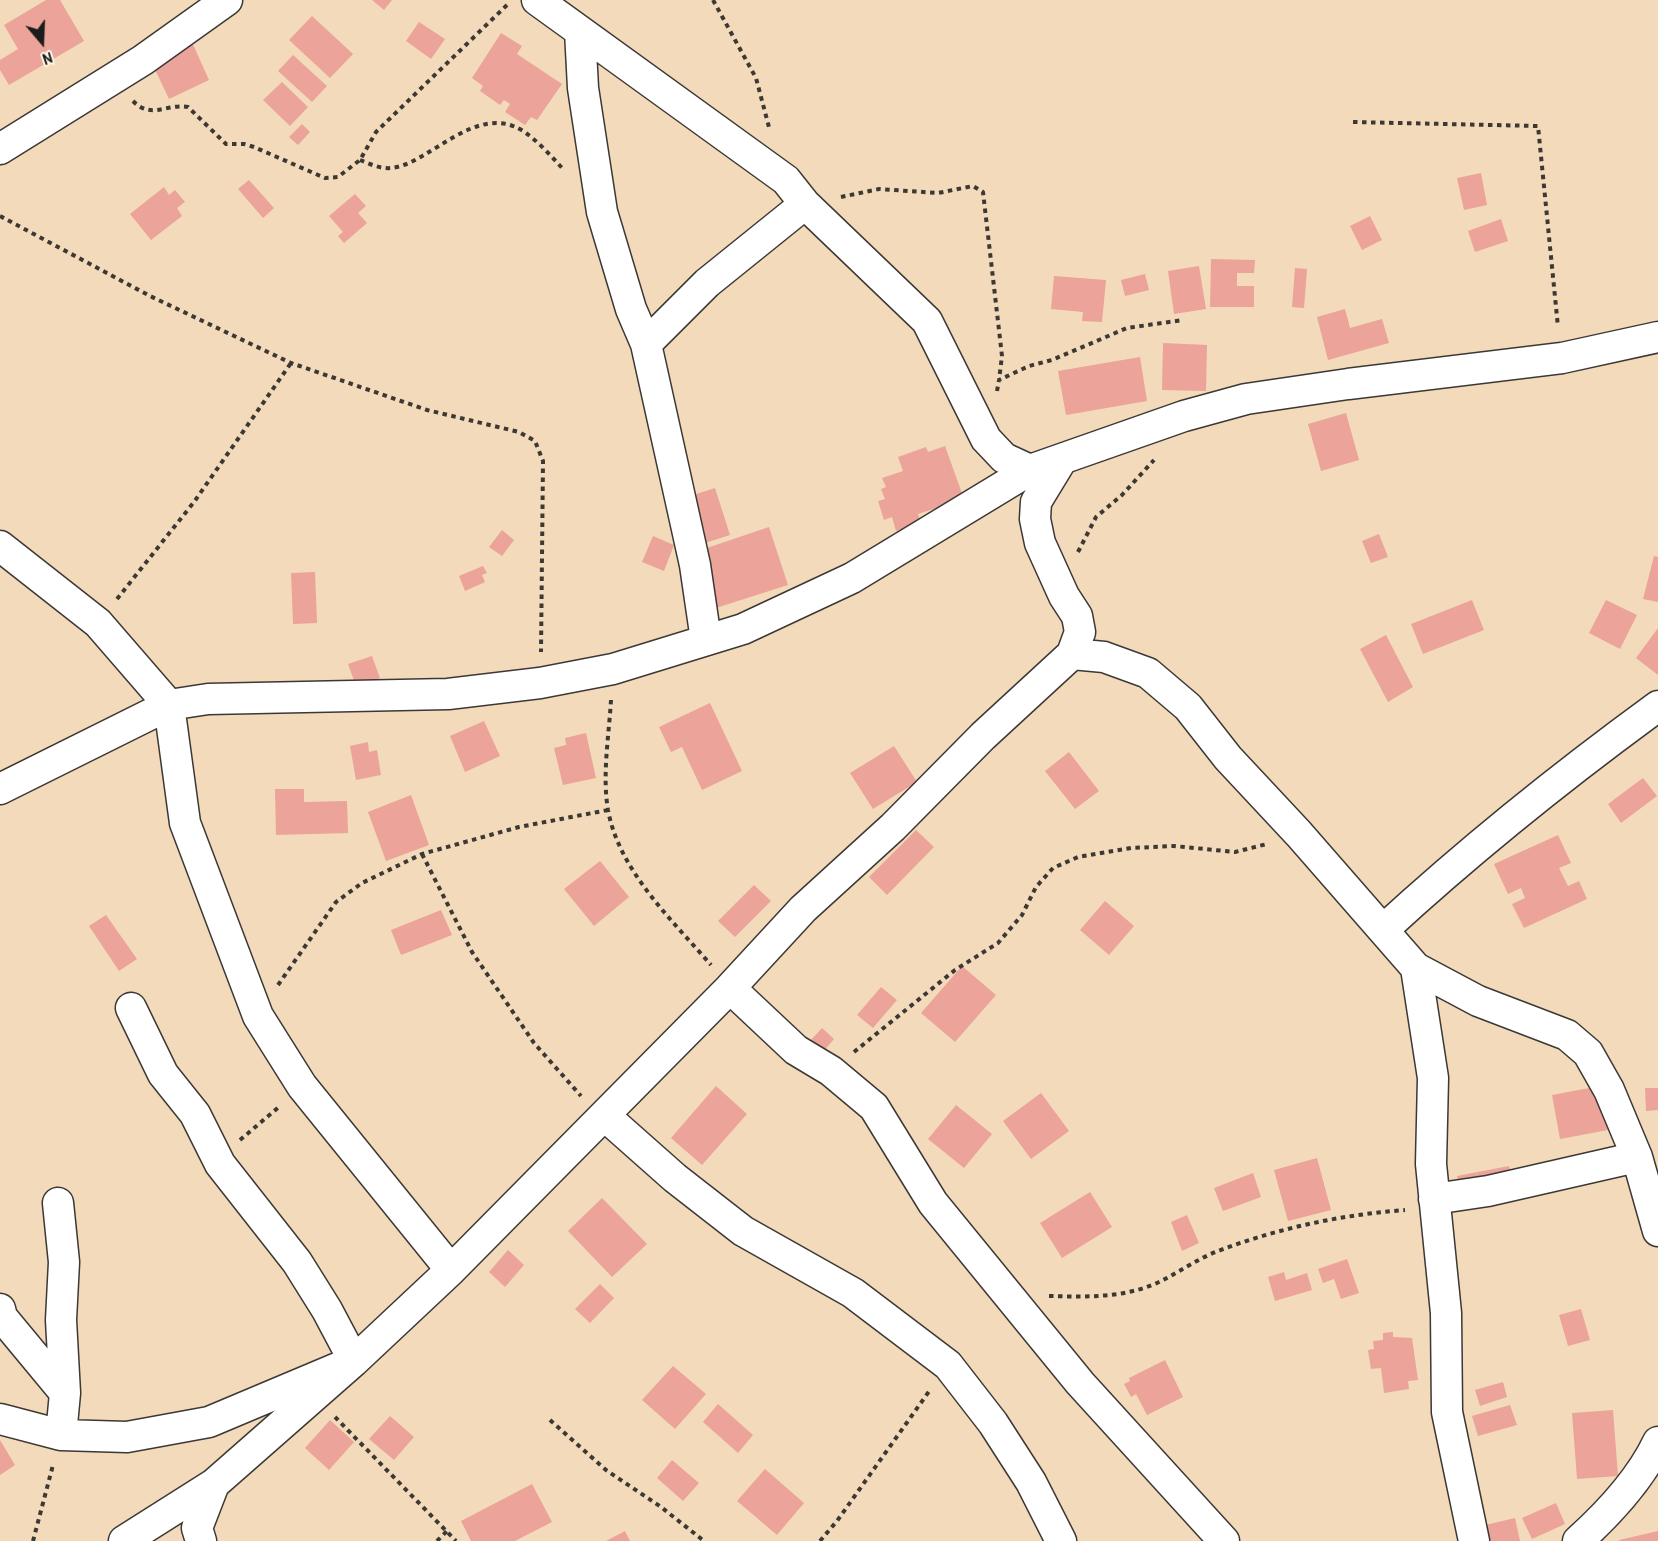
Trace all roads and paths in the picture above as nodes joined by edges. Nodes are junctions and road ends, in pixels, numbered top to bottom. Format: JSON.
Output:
{"nodes":[{"id":1,"x":227,"y":0,"type":"edge"},
{"id":2,"x":512,"y":0,"type":"edge"},
{"id":3,"x":537,"y":0,"type":"edge"},
{"id":4,"x":713,"y":0,"type":"edge"},
{"id":5,"x":580,"y":32,"type":"junction"},
{"id":6,"x":113,"y":79,"type":"junction"},
{"id":7,"x":1353,"y":122,"type":"dead end"},
{"id":8,"x":771,"y":136,"type":"dead end"},
{"id":9,"x":0,"y":149,"type":"edge"},
{"id":10,"x":360,"y":160,"type":"junction"},
{"id":11,"x":570,"y":176,"type":"dead end"},
{"id":12,"x":805,"y":204,"type":"junction"},
{"id":13,"x":0,"y":216,"type":"edge"},
{"id":14,"x":1183,"y":320,"type":"dead end"},
{"id":15,"x":1658,"y":337,"type":"edge"},
{"id":16,"x":646,"y":344,"type":"junction"},
{"id":17,"x":1562,"y":358,"type":"junction"},
{"id":18,"x":291,"y":363,"type":"junction"},
{"id":19,"x":999,"y":380,"type":"junction"},
{"id":20,"x":1184,"y":416,"type":"junction"},
{"id":21,"x":986,"y":439,"type":"junction"},
{"id":22,"x":1061,"y":461,"type":"junction"},
{"id":23,"x":1030,"y":470,"type":"junction"},
{"id":24,"x":0,"y":546,"type":"edge"},
{"id":25,"x":1064,"y":596,"type":"junction"},
{"id":26,"x":98,"y":623,"type":"junction"},
{"id":27,"x":706,"y":640,"type":"junction"},
{"id":28,"x":1072,"y":654,"type":"junction"},
{"id":29,"x":613,"y":669,"type":"junction"},
{"id":30,"x":540,"y":683,"type":"junction"},
{"id":31,"x":169,"y":705,"type":"junction"},
{"id":32,"x":1658,"y":706,"type":"edge"},
{"id":33,"x":0,"y":789,"type":"edge"},
{"id":34,"x":608,"y":810,"type":"junction"},
{"id":35,"x":1299,"y":834,"type":"junction"},
{"id":36,"x":422,"y":854,"type":"junction"},
{"id":37,"x":1383,"y":930,"type":"junction"},
{"id":38,"x":1416,"y":968,"type":"junction"},
{"id":39,"x":730,"y":988,"type":"junction"},
{"id":40,"x":131,"y":1008,"type":"dead end"},
{"id":41,"x":258,"y":1016,"type":"junction"},
{"id":42,"x":831,"y":1071,"type":"junction"},
{"id":43,"x":302,"y":1086,"type":"junction"},
{"id":44,"x":605,"y":1116,"type":"junction"},
{"id":45,"x":1637,"y":1157,"type":"junction"},
{"id":46,"x":220,"y":1164,"type":"junction"},
{"id":47,"x":58,"y":1203,"type":"dead end"},
{"id":48,"x":1435,"y":1203,"type":"junction"},
{"id":49,"x":1658,"y":1232,"type":"edge"},
{"id":50,"x":451,"y":1270,"type":"junction"},
{"id":51,"x":1004,"y":1291,"type":"junction"},
{"id":52,"x":0,"y":1309,"type":"edge"},
{"id":53,"x":354,"y":1361,"type":"junction"},
{"id":54,"x":948,"y":1365,"type":"junction"},
{"id":55,"x":65,"y":1393,"type":"junction"},
{"id":56,"x":313,"y":1395,"type":"junction"},
{"id":57,"x":0,"y":1419,"type":"edge"},
{"id":58,"x":550,"y":1420,"type":"dead end"},
{"id":59,"x":61,"y":1435,"type":"junction"},
{"id":60,"x":1658,"y":1442,"type":"edge"},
{"id":61,"x":214,"y":1484,"type":"junction"},
{"id":62,"x":447,"y":1531,"type":"junction"},
{"id":63,"x":33,"y":1541,"type":"edge"},
{"id":64,"x":124,"y":1541,"type":"edge"},
{"id":65,"x":201,"y":1541,"type":"edge"},
{"id":66,"x":437,"y":1541,"type":"edge"},
{"id":67,"x":456,"y":1541,"type":"edge"},
{"id":68,"x":704,"y":1541,"type":"edge"},
{"id":69,"x":820,"y":1541,"type":"edge"},
{"id":70,"x":1061,"y":1541,"type":"edge"},
{"id":71,"x":1224,"y":1541,"type":"edge"},
{"id":72,"x":1474,"y":1541,"type":"edge"},
{"id":73,"x":1578,"y":1541,"type":"edge"}],
"edges":[{"from":1,"to":6,"type":"street"},
{"from":2,"to":10,"type":"path"},
{"from":3,"to":5,"type":"street"},
{"from":4,"to":8,"type":"path"},
{"from":5,"to":12,"type":"street"},
{"from":5,"to":16,"type":"street"},
{"from":6,"to":9,"type":"street"},
{"from":6,"to":10,"type":"path"},
{"from":7,"to":17,"type":"path"},
{"from":10,"to":11,"type":"path"},
{"from":12,"to":16,"type":"street"},
{"from":12,"to":19,"type":"path"},
{"from":12,"to":21,"type":"street"},
{"from":13,"to":18,"type":"path"},
{"from":14,"to":19,"type":"path"},
{"from":15,"to":17,"type":"street"},
{"from":16,"to":27,"type":"street"},
{"from":17,"to":20,"type":"street"},
{"from":18,"to":26,"type":"path"},
{"from":18,"to":30,"type":"path"},
{"from":19,"to":21,"type":"path"},
{"from":20,"to":22,"type":"street"},
{"from":20,"to":25,"type":"path"},
{"from":21,"to":23,"type":"street"},
{"from":22,"to":23,"type":"street"},
{"from":22,"to":25,"type":"street"},
{"from":23,"to":27,"type":"street"},
{"from":24,"to":26,"type":"street"},
{"from":25,"to":28,"type":"street"},
{"from":26,"to":31,"type":"street"},
{"from":27,"to":29,"type":"street"},
{"from":28,"to":35,"type":"street"},
{"from":28,"to":39,"type":"street"},
{"from":29,"to":30,"type":"street"},
{"from":29,"to":34,"type":"path"},
{"from":30,"to":31,"type":"street"},
{"from":31,"to":33,"type":"street"},
{"from":31,"to":41,"type":"street"},
{"from":32,"to":37,"type":"street"},
{"from":34,"to":36,"type":"path"},
{"from":34,"to":39,"type":"path"},
{"from":35,"to":37,"type":"street"},
{"from":35,"to":42,"type":"path"},
{"from":36,"to":41,"type":"path"},
{"from":36,"to":44,"type":"path"},
{"from":37,"to":38,"type":"street"},
{"from":38,"to":45,"type":"street"},
{"from":38,"to":48,"type":"street"},
{"from":39,"to":42,"type":"street"},
{"from":39,"to":44,"type":"street"},
{"from":40,"to":46,"type":"street"},
{"from":41,"to":43,"type":"street"},
{"from":42,"to":51,"type":"street"},
{"from":43,"to":46,"type":"path"},
{"from":43,"to":50,"type":"street"},
{"from":44,"to":50,"type":"street"},
{"from":44,"to":54,"type":"street"},
{"from":45,"to":48,"type":"street"},
{"from":45,"to":49,"type":"street"},
{"from":46,"to":53,"type":"street"},
{"from":47,"to":55,"type":"street"},
{"from":48,"to":51,"type":"path"},
{"from":48,"to":72,"type":"street"},
{"from":50,"to":53,"type":"street"},
{"from":51,"to":71,"type":"street"},
{"from":52,"to":55,"type":"street"},
{"from":53,"to":56,"type":"street"},
{"from":53,"to":59,"type":"street"},
{"from":54,"to":69,"type":"path"},
{"from":54,"to":70,"type":"street"},
{"from":55,"to":59,"type":"street"},
{"from":56,"to":61,"type":"street"},
{"from":56,"to":62,"type":"path"},
{"from":57,"to":59,"type":"street"},
{"from":58,"to":68,"type":"path"},
{"from":59,"to":63,"type":"path"},
{"from":60,"to":73,"type":"street"},
{"from":61,"to":64,"type":"street"},
{"from":61,"to":65,"type":"street"},
{"from":62,"to":66,"type":"path"},
{"from":62,"to":67,"type":"path"}]}
